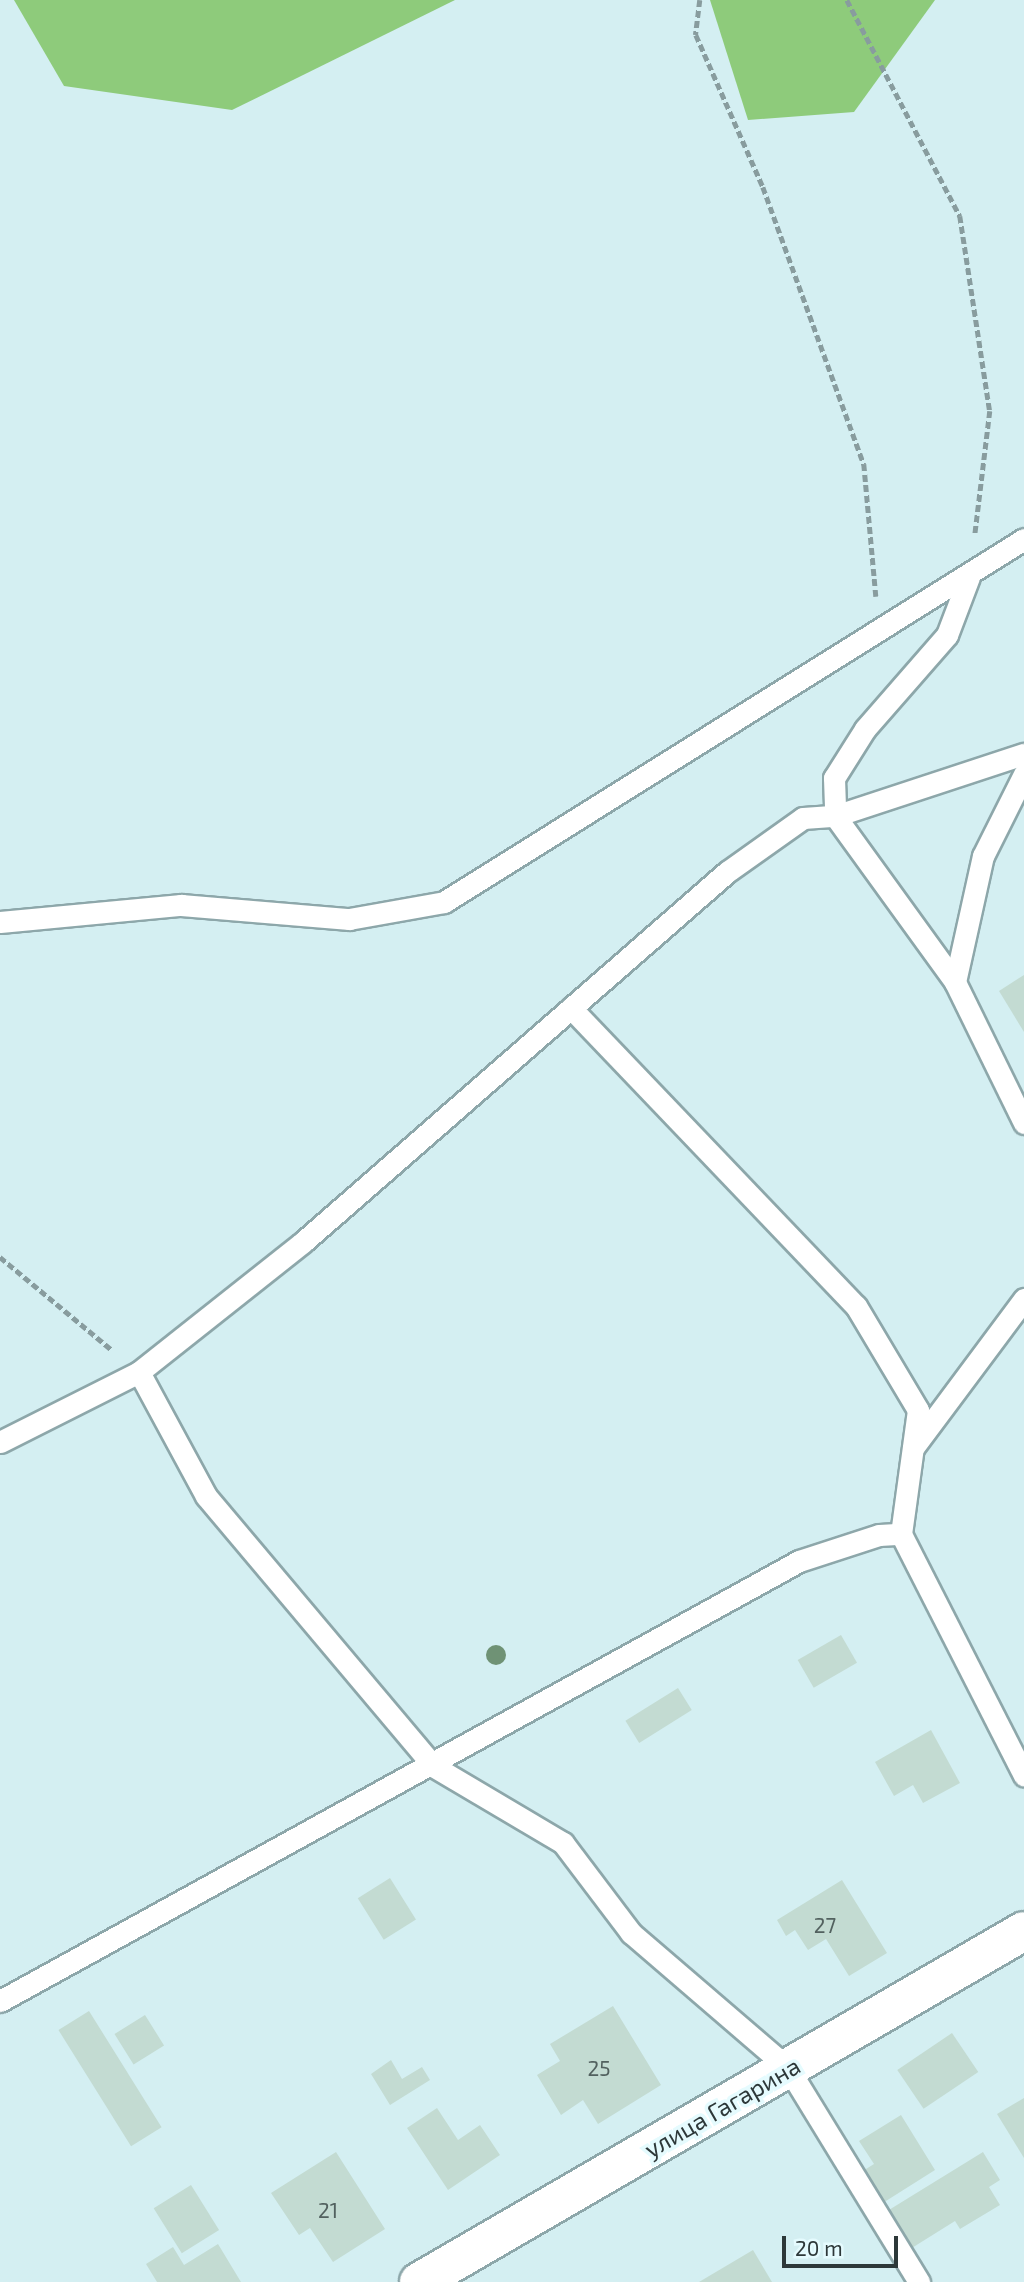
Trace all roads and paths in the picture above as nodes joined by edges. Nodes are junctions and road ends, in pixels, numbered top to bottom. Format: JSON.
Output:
{"nodes":[{"id":1,"x":700,"y":0,"type":"edge"},
{"id":2,"x":847,"y":0,"type":"edge"},
{"id":3,"x":1024,"y":539,"type":"edge"},
{"id":4,"x":969,"y":577,"type":"junction"},
{"id":5,"x":871,"y":638,"type":"junction"},
{"id":6,"x":1024,"y":754,"type":"edge"},
{"id":7,"x":1024,"y":774,"type":"edge"},
{"id":8,"x":835,"y":816,"type":"junction"},
{"id":9,"x":0,"y":922,"type":"edge"},
{"id":10,"x":956,"y":982,"type":"junction"},
{"id":11,"x":571,"y":1008,"type":"junction"},
{"id":12,"x":1024,"y":1122,"type":"edge"},
{"id":13,"x":0,"y":1257,"type":"edge"},
{"id":14,"x":1024,"y":1298,"type":"edge"},
{"id":15,"x":139,"y":1372,"type":"junction"},
{"id":16,"x":0,"y":1442,"type":"edge"},
{"id":17,"x":912,"y":1449,"type":"junction"},
{"id":18,"x":901,"y":1534,"type":"junction"},
{"id":19,"x":433,"y":1766,"type":"junction"},
{"id":20,"x":1024,"y":1775,"type":"edge"},
{"id":21,"x":1024,"y":1931,"type":"edge"},
{"id":22,"x":0,"y":2001,"type":"edge"},
{"id":23,"x":788,"y":2068,"type":"junction"},
{"id":24,"x":419,"y":2282,"type":"edge"},
{"id":25,"x":919,"y":2282,"type":"edge"}],
"edges":[{"from":1,"to":5,"type":"path"},
{"from":2,"to":4,"type":"path"},
{"from":3,"to":4,"type":"lane"},
{"from":4,"to":5,"type":"lane"},
{"from":4,"to":8,"type":"lane"},
{"from":5,"to":9,"type":"lane"},
{"from":6,"to":8,"type":"lane"},
{"from":7,"to":10,"type":"lane"},
{"from":8,"to":10,"type":"lane"},
{"from":8,"to":11,"type":"lane"},
{"from":10,"to":12,"type":"lane"},
{"from":11,"to":15,"type":"lane"},
{"from":11,"to":17,"type":"lane"},
{"from":13,"to":15,"type":"path"},
{"from":14,"to":17,"type":"lane"},
{"from":15,"to":16,"type":"lane"},
{"from":15,"to":19,"type":"lane"},
{"from":17,"to":18,"type":"lane"},
{"from":18,"to":19,"type":"lane"},
{"from":18,"to":20,"type":"lane"},
{"from":19,"to":22,"type":"lane"},
{"from":19,"to":23,"type":"lane"},
{"from":21,"to":23,"type":"street","name":"улица Гагарина"},
{"from":23,"to":24,"type":"street","name":"улица Гагарина"},
{"from":23,"to":25,"type":"lane"}]}
